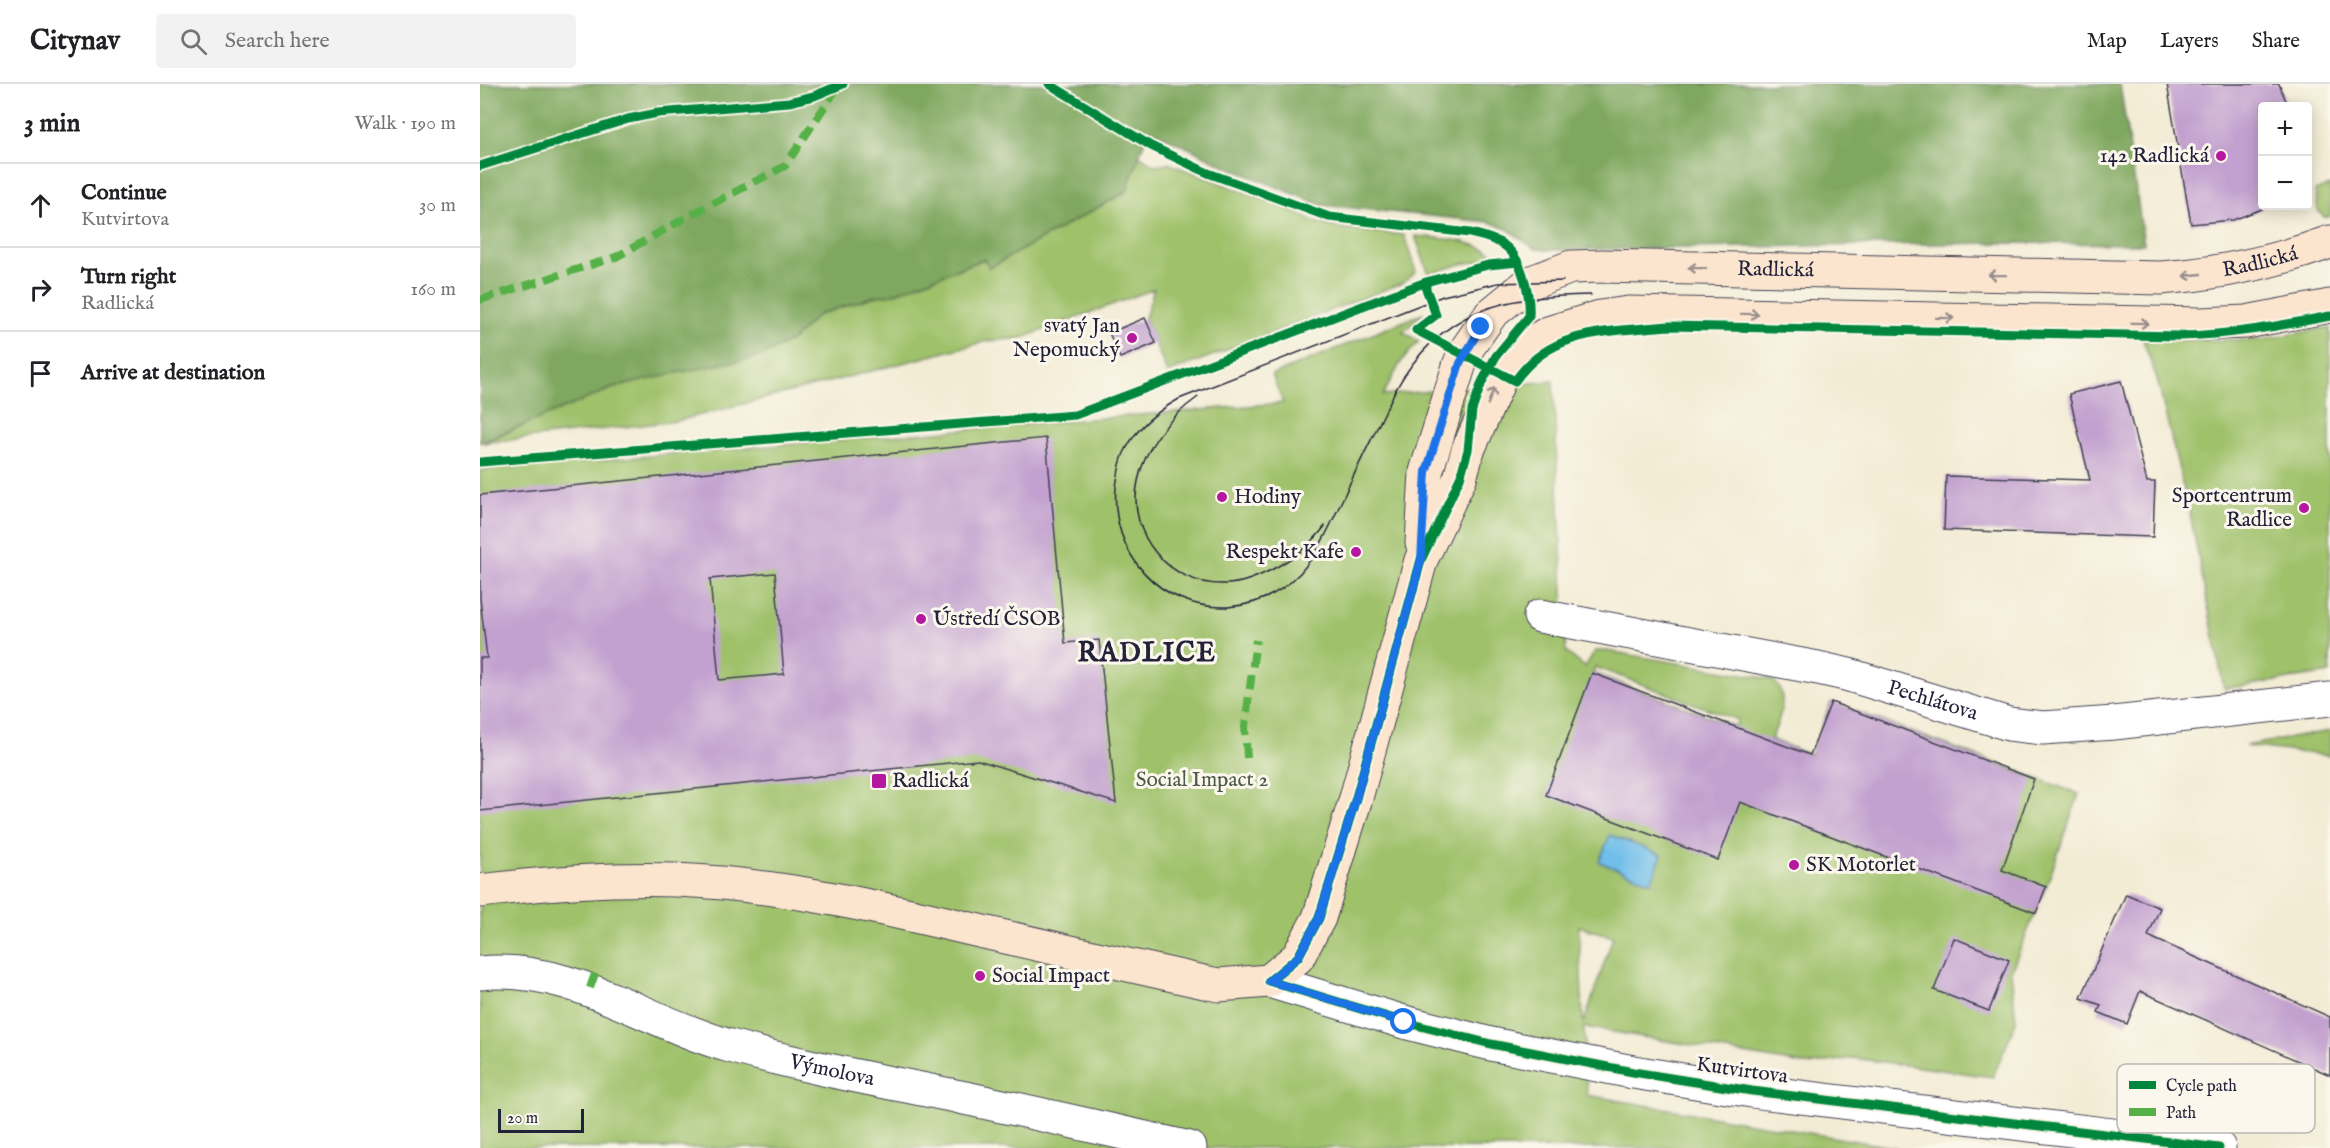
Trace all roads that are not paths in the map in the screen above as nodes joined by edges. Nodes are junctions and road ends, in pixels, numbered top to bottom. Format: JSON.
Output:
{"nodes":[{"id":1,"x":2330,"y":242,"type":"edge"},
{"id":2,"x":2330,"y":306,"type":"edge"},
{"id":3,"x":1421,"y":560,"type":"junction"},
{"id":4,"x":1540,"y":616,"type":"dead end"},
{"id":5,"x":2330,"y":699,"type":"edge"},
{"id":6,"x":480,"y":891,"type":"edge"},
{"id":7,"x":480,"y":973,"type":"edge"},
{"id":8,"x":1269,"y":981,"type":"junction"},
{"id":9,"x":1190,"y":1148,"type":"edge"},
{"id":10,"x":2220,"y":1148,"type":"edge"}],
"edges":[{"from":1,"to":3,"type":"main road","name":"Radlická","one_way":true},
{"from":3,"to":2,"type":"main road","name":"Radlická","one_way":true},
{"from":3,"to":8,"type":"main road","name":"Radlická"},
{"from":4,"to":5,"type":"street","name":"Pechlátova"},
{"from":6,"to":8,"type":"main road"},
{"from":7,"to":9,"type":"street","name":"Výmolova"},
{"from":8,"to":10,"type":"street","name":"Kutvirtova"}]}
